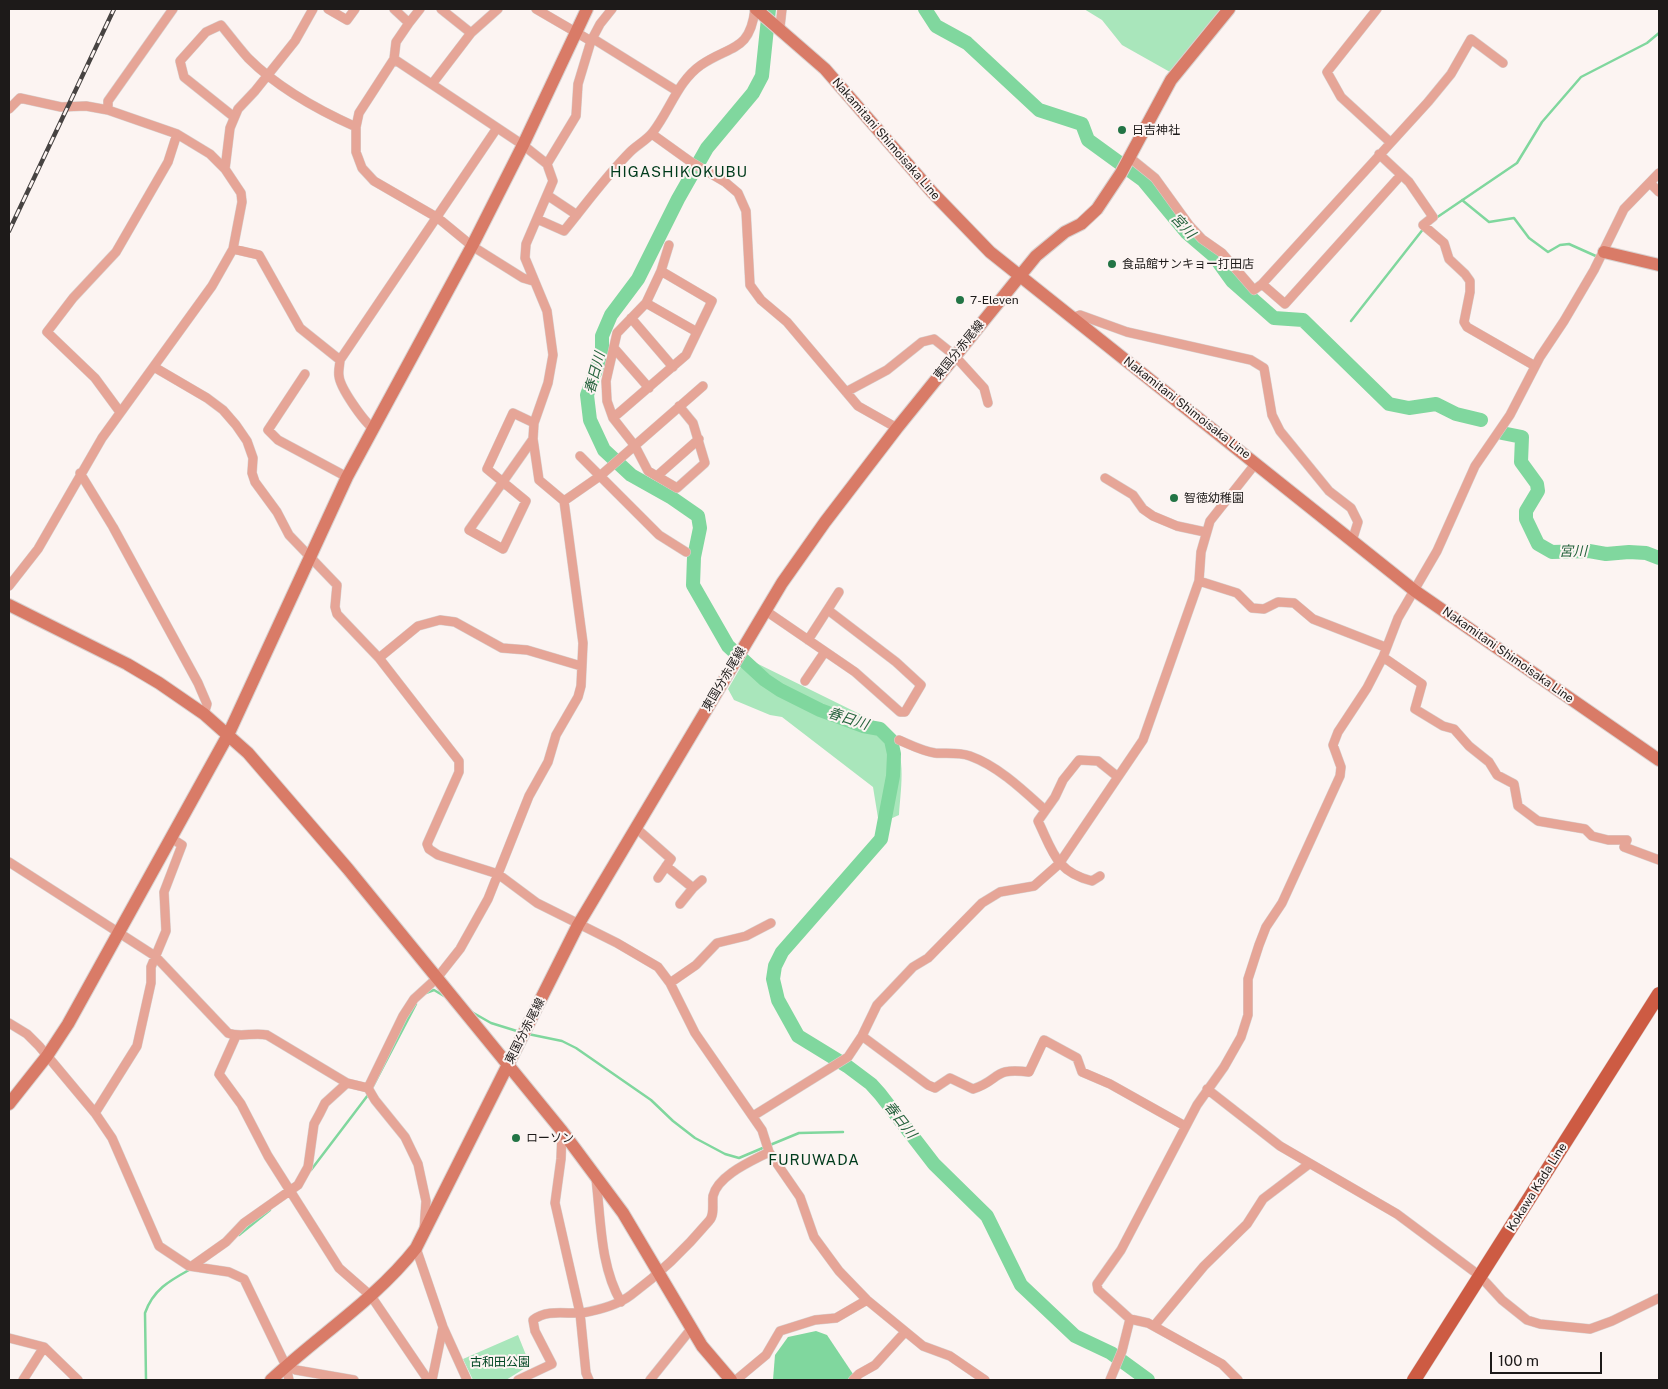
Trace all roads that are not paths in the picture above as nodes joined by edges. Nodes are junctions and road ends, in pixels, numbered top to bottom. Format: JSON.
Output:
{"nodes":[{"id":1,"x":173,"y":9,"type":"edge"},
{"id":2,"x":328,"y":9,"type":"edge"},
{"id":3,"x":356,"y":9,"type":"edge"},
{"id":4,"x":394,"y":9,"type":"edge"},
{"id":5,"x":420,"y":9,"type":"edge"},
{"id":6,"x":440,"y":9,"type":"edge"},
{"id":7,"x":498,"y":9,"type":"edge"},
{"id":8,"x":536,"y":9,"type":"edge"},
{"id":9,"x":587,"y":9,"type":"edge"},
{"id":10,"x":612,"y":9,"type":"edge"},
{"id":11,"x":756,"y":9,"type":"edge"},
{"id":12,"x":782,"y":9,"type":"edge"},
{"id":13,"x":1229,"y":9,"type":"edge"},
{"id":14,"x":1377,"y":9,"type":"edge"},
{"id":15,"x":308,"y":10,"type":"edge"},
{"id":16,"x":409,"y":23,"type":"junction"},
{"id":17,"x":778,"y":25,"type":"junction"},
{"id":18,"x":576,"y":32,"type":"junction"},
{"id":19,"x":471,"y":33,"type":"junction"},
{"id":20,"x":592,"y":40,"type":"junction"},
{"id":21,"x":394,"y":59,"type":"junction"},
{"id":22,"x":1503,"y":63,"type":"dead end"},
{"id":23,"x":269,"y":75,"type":"junction"},
{"id":24,"x":432,"y":84,"type":"junction"},
{"id":25,"x":676,"y":91,"type":"junction"},
{"id":26,"x":9,"y":109,"type":"edge"},
{"id":27,"x":108,"y":110,"type":"junction"},
{"id":28,"x":234,"y":117,"type":"junction"},
{"id":29,"x":356,"y":127,"type":"junction"},
{"id":30,"x":497,"y":128,"type":"junction"},
{"id":31,"x":177,"y":134,"type":"junction"},
{"id":32,"x":652,"y":134,"type":"junction"},
{"id":33,"x":1390,"y":142,"type":"junction"},
{"id":34,"x":523,"y":144,"type":"junction"},
{"id":35,"x":1379,"y":154,"type":"junction"},
{"id":36,"x":547,"y":164,"type":"junction"},
{"id":37,"x":1125,"y":164,"type":"junction"},
{"id":38,"x":225,"y":169,"type":"junction"},
{"id":39,"x":1659,"y":173,"type":"edge"},
{"id":40,"x":1401,"y":175,"type":"junction"},
{"id":41,"x":1650,"y":183,"type":"junction"},
{"id":42,"x":1659,"y":192,"type":"edge"},
{"id":43,"x":547,"y":195,"type":"junction"},
{"id":44,"x":577,"y":214,"type":"junction"},
{"id":45,"x":438,"y":218,"type":"junction"},
{"id":46,"x":537,"y":219,"type":"junction"},
{"id":47,"x":669,"y":245,"type":"dead end"},
{"id":48,"x":472,"y":246,"type":"junction"},
{"id":49,"x":233,"y":249,"type":"junction"},
{"id":50,"x":1604,"y":252,"type":"junction"},
{"id":51,"x":1659,"y":265,"type":"edge"},
{"id":52,"x":661,"y":271,"type":"junction"},
{"id":53,"x":1020,"y":277,"type":"junction"},
{"id":54,"x":533,"y":281,"type":"junction"},
{"id":55,"x":1262,"y":284,"type":"junction"},
{"id":56,"x":646,"y":303,"type":"junction"},
{"id":57,"x":631,"y":318,"type":"junction"},
{"id":58,"x":1072,"y":318,"type":"junction"},
{"id":59,"x":697,"y":332,"type":"junction"},
{"id":60,"x":614,"y":348,"type":"junction"},
{"id":61,"x":954,"y":355,"type":"junction"},
{"id":62,"x":340,"y":360,"type":"junction"},
{"id":63,"x":1535,"y":366,"type":"junction"},
{"id":64,"x":154,"y":367,"type":"junction"},
{"id":65,"x":673,"y":367,"type":"junction"},
{"id":66,"x":305,"y":374,"type":"dead end"},
{"id":67,"x":703,"y":386,"type":"dead end"},
{"id":68,"x":649,"y":388,"type":"junction"},
{"id":69,"x":846,"y":392,"type":"junction"},
{"id":70,"x":988,"y":403,"type":"dead end"},
{"id":71,"x":680,"y":406,"type":"junction"},
{"id":72,"x":120,"y":412,"type":"junction"},
{"id":73,"x":613,"y":418,"type":"junction"},
{"id":74,"x":534,"y":423,"type":"junction"},
{"id":75,"x":897,"y":428,"type":"junction"},
{"id":76,"x":374,"y":429,"type":"junction"},
{"id":77,"x":533,"y":439,"type":"junction"},
{"id":78,"x":699,"y":439,"type":"junction"},
{"id":79,"x":632,"y":449,"type":"junction"},
{"id":80,"x":580,"y":456,"type":"dead end"},
{"id":81,"x":1256,"y":463,"type":"junction"},
{"id":82,"x":80,"y":473,"type":"junction"},
{"id":83,"x":600,"y":476,"type":"junction"},
{"id":84,"x":657,"y":476,"type":"junction"},
{"id":85,"x":348,"y":477,"type":"junction"},
{"id":86,"x":1105,"y":478,"type":"dead end"},
{"id":87,"x":500,"y":482,"type":"junction"},
{"id":88,"x":564,"y":501,"type":"junction"},
{"id":89,"x":1205,"y":532,"type":"junction"},
{"id":90,"x":1352,"y":541,"type":"junction"},
{"id":91,"x":686,"y":552,"type":"dead end"},
{"id":92,"x":309,"y":557,"type":"junction"},
{"id":93,"x":1198,"y":581,"type":"junction"},
{"id":94,"x":9,"y":586,"type":"edge"},
{"id":95,"x":1415,"y":591,"type":"junction"},
{"id":96,"x":840,"y":592,"type":"dead end"},
{"id":97,"x":9,"y":605,"type":"edge"},
{"id":98,"x":828,"y":610,"type":"junction"},
{"id":99,"x":766,"y":611,"type":"junction"},
{"id":100,"x":808,"y":640,"type":"junction"},
{"id":101,"x":1385,"y":647,"type":"junction"},
{"id":102,"x":824,"y":653,"type":"junction"},
{"id":103,"x":1383,"y":657,"type":"junction"},
{"id":104,"x":379,"y":658,"type":"junction"},
{"id":105,"x":581,"y":666,"type":"junction"},
{"id":106,"x":805,"y":681,"type":"dead end"},
{"id":107,"x":204,"y":714,"type":"junction"},
{"id":108,"x":228,"y":735,"type":"junction"},
{"id":109,"x":899,"y":740,"type":"dead end"},
{"id":110,"x":1659,"y":760,"type":"edge"},
{"id":111,"x":1118,"y":777,"type":"junction"},
{"id":112,"x":1045,"y":810,"type":"junction"},
{"id":113,"x":636,"y":828,"type":"junction"},
{"id":114,"x":171,"y":838,"type":"junction"},
{"id":115,"x":1659,"y":860,"type":"edge"},
{"id":116,"x":9,"y":862,"type":"edge"},
{"id":117,"x":1059,"y":864,"type":"junction"},
{"id":118,"x":666,"y":866,"type":"junction"},
{"id":119,"x":498,"y":874,"type":"junction"},
{"id":120,"x":1100,"y":876,"type":"dead end"},
{"id":121,"x":658,"y":878,"type":"dead end"},
{"id":122,"x":702,"y":880,"type":"dead end"},
{"id":123,"x":693,"y":888,"type":"junction"},
{"id":124,"x":680,"y":904,"type":"dead end"},
{"id":125,"x":771,"y":924,"type":"dead end"},
{"id":126,"x":578,"y":925,"type":"junction"},
{"id":127,"x":119,"y":931,"type":"junction"},
{"id":128,"x":156,"y":956,"type":"junction"},
{"id":129,"x":436,"y":978,"type":"junction"},
{"id":130,"x":670,"y":983,"type":"junction"},
{"id":131,"x":1659,"y":994,"type":"edge"},
{"id":132,"x":1655,"y":1010,"type":"edge"},
{"id":133,"x":9,"y":1023,"type":"edge"},
{"id":134,"x":236,"y":1036,"type":"junction"},
{"id":135,"x":862,"y":1036,"type":"junction"},
{"id":136,"x":47,"y":1056,"type":"junction"},
{"id":137,"x":508,"y":1066,"type":"junction"},
{"id":138,"x":348,"y":1083,"type":"junction"},
{"id":139,"x":368,"y":1088,"type":"junction"},
{"id":140,"x":1207,"y":1089,"type":"junction"},
{"id":141,"x":9,"y":1104,"type":"edge"},
{"id":142,"x":95,"y":1113,"type":"junction"},
{"id":143,"x":753,"y":1116,"type":"junction"},
{"id":144,"x":1186,"y":1126,"type":"junction"},
{"id":145,"x":562,"y":1131,"type":"junction"},
{"id":146,"x":769,"y":1152,"type":"junction"},
{"id":147,"x":1309,"y":1164,"type":"junction"},
{"id":148,"x":596,"y":1176,"type":"junction"},
{"id":149,"x":290,"y":1190,"type":"junction"},
{"id":150,"x":424,"y":1233,"type":"junction"},
{"id":151,"x":416,"y":1248,"type":"junction"},
{"id":152,"x":192,"y":1266,"type":"junction"},
{"id":153,"x":659,"y":1272,"type":"junction"},
{"id":154,"x":1480,"y":1276,"type":"junction"},
{"id":155,"x":371,"y":1296,"type":"junction"},
{"id":156,"x":1659,"y":1298,"type":"edge"},
{"id":157,"x":868,"y":1300,"type":"junction"},
{"id":158,"x":620,"y":1302,"type":"junction"},
{"id":159,"x":580,"y":1313,"type":"junction"},
{"id":160,"x":1130,"y":1319,"type":"junction"},
{"id":161,"x":1154,"y":1326,"type":"junction"},
{"id":162,"x":443,"y":1327,"type":"junction"},
{"id":163,"x":690,"y":1329,"type":"junction"},
{"id":164,"x":906,"y":1332,"type":"junction"},
{"id":165,"x":9,"y":1338,"type":"edge"},
{"id":166,"x":44,"y":1347,"type":"junction"},
{"id":167,"x":286,"y":1366,"type":"junction"},
{"id":168,"x":23,"y":1380,"type":"edge"},
{"id":169,"x":78,"y":1380,"type":"edge"},
{"id":170,"x":271,"y":1380,"type":"edge"},
{"id":171,"x":289,"y":1380,"type":"edge"},
{"id":172,"x":354,"y":1380,"type":"edge"},
{"id":173,"x":428,"y":1380,"type":"edge"},
{"id":174,"x":432,"y":1380,"type":"edge"},
{"id":175,"x":467,"y":1380,"type":"edge"},
{"id":176,"x":518,"y":1380,"type":"edge"},
{"id":177,"x":590,"y":1380,"type":"edge"},
{"id":178,"x":650,"y":1380,"type":"edge"},
{"id":179,"x":731,"y":1380,"type":"edge"},
{"id":180,"x":736,"y":1380,"type":"edge"},
{"id":181,"x":853,"y":1380,"type":"edge"},
{"id":182,"x":985,"y":1380,"type":"edge"},
{"id":183,"x":1110,"y":1380,"type":"edge"},
{"id":184,"x":1238,"y":1380,"type":"edge"},
{"id":185,"x":1414,"y":1380,"type":"edge"}],
"edges":[{"from":1,"to":27,"type":"street"},
{"from":2,"to":3,"type":"street"},
{"from":4,"to":16,"type":"street"},
{"from":5,"to":16,"type":"street"},
{"from":6,"to":19,"type":"street"},
{"from":7,"to":19,"type":"street"},
{"from":8,"to":18,"type":"street"},
{"from":9,"to":18,"type":"street"},
{"from":10,"to":20,"type":"street"},
{"from":11,"to":17,"type":"street","name":"Nakamitani Shimoisaka Line"},
{"from":11,"to":25,"type":"street"},
{"from":12,"to":17,"type":"street"},
{"from":13,"to":37,"type":"street","name":"東国分赤尾線"},
{"from":14,"to":33,"type":"street"},
{"from":15,"to":23,"type":"street"},
{"from":16,"to":21,"type":"street"},
{"from":17,"to":53,"type":"street","name":"Nakamitani Shimoisaka Line"},
{"from":18,"to":20,"type":"street"},
{"from":18,"to":34,"type":"street"},
{"from":19,"to":24,"type":"street"},
{"from":20,"to":25,"type":"street"},
{"from":20,"to":36,"type":"street"},
{"from":21,"to":24,"type":"street"},
{"from":21,"to":29,"type":"street"},
{"from":22,"to":33,"type":"street"},
{"from":23,"to":28,"type":"street"},
{"from":23,"to":28,"type":"street"},
{"from":23,"to":29,"type":"street"},
{"from":24,"to":30,"type":"street"},
{"from":25,"to":32,"type":"street"},
{"from":26,"to":27,"type":"street"},
{"from":27,"to":31,"type":"street"},
{"from":28,"to":38,"type":"street"},
{"from":29,"to":45,"type":"street"},
{"from":30,"to":34,"type":"street"},
{"from":30,"to":45,"type":"street"},
{"from":31,"to":38,"type":"street"},
{"from":31,"to":72,"type":"street"},
{"from":32,"to":44,"type":"street"},
{"from":32,"to":69,"type":"street"},
{"from":33,"to":35,"type":"street"},
{"from":34,"to":36,"type":"street"},
{"from":34,"to":48,"type":"street"},
{"from":35,"to":40,"type":"street"},
{"from":35,"to":55,"type":"street"},
{"from":36,"to":43,"type":"street"},
{"from":37,"to":53,"type":"street","name":"東国分赤尾線"},
{"from":37,"to":55,"type":"street"},
{"from":38,"to":49,"type":"street"},
{"from":39,"to":41,"type":"street"},
{"from":40,"to":55,"type":"street"},
{"from":40,"to":63,"type":"street"},
{"from":41,"to":42,"type":"street"},
{"from":41,"to":50,"type":"street"},
{"from":43,"to":44,"type":"street"},
{"from":43,"to":46,"type":"street"},
{"from":44,"to":46,"type":"street"},
{"from":45,"to":48,"type":"street"},
{"from":45,"to":62,"type":"street"},
{"from":46,"to":54,"type":"street"},
{"from":47,"to":52,"type":"street"},
{"from":48,"to":54,"type":"street"},
{"from":48,"to":76,"type":"street"},
{"from":49,"to":62,"type":"street"},
{"from":49,"to":64,"type":"street"},
{"from":50,"to":51,"type":"street"},
{"from":50,"to":63,"type":"street"},
{"from":52,"to":56,"type":"street"},
{"from":52,"to":59,"type":"street"},
{"from":53,"to":58,"type":"street","name":"Nakamitani Shimoisaka Line"},
{"from":53,"to":61,"type":"street","name":"東国分赤尾線"},
{"from":54,"to":74,"type":"street"},
{"from":56,"to":57,"type":"street"},
{"from":56,"to":59,"type":"street"},
{"from":57,"to":60,"type":"street"},
{"from":57,"to":65,"type":"street"},
{"from":58,"to":81,"type":"street","name":"Nakamitani Shimoisaka Line"},
{"from":58,"to":90,"type":"street"},
{"from":59,"to":65,"type":"street"},
{"from":60,"to":68,"type":"street"},
{"from":60,"to":73,"type":"street"},
{"from":61,"to":69,"type":"street"},
{"from":61,"to":70,"type":"street"},
{"from":61,"to":75,"type":"street","name":"東国分赤尾線"},
{"from":62,"to":76,"type":"street"},
{"from":63,"to":95,"type":"street"},
{"from":64,"to":72,"type":"street"},
{"from":64,"to":92,"type":"street"},
{"from":65,"to":68,"type":"street"},
{"from":66,"to":85,"type":"street"},
{"from":67,"to":71,"type":"street"},
{"from":68,"to":73,"type":"street"},
{"from":69,"to":75,"type":"street"},
{"from":71,"to":78,"type":"street"},
{"from":71,"to":79,"type":"street"},
{"from":72,"to":82,"type":"street"},
{"from":73,"to":79,"type":"street"},
{"from":74,"to":77,"type":"street"},
{"from":74,"to":87,"type":"street"},
{"from":75,"to":99,"type":"street","name":"東国分赤尾線"},
{"from":76,"to":85,"type":"street"},
{"from":77,"to":87,"type":"street"},
{"from":77,"to":88,"type":"street"},
{"from":78,"to":84,"type":"street"},
{"from":78,"to":84,"type":"street"},
{"from":79,"to":83,"type":"street"},
{"from":79,"to":84,"type":"street"},
{"from":80,"to":83,"type":"street"},
{"from":81,"to":89,"type":"street"},
{"from":81,"to":90,"type":"street","name":"Nakamitani Shimoisaka Line"},
{"from":82,"to":94,"type":"street"},
{"from":82,"to":107,"type":"street"},
{"from":83,"to":88,"type":"street"},
{"from":83,"to":91,"type":"street"},
{"from":85,"to":92,"type":"street"},
{"from":86,"to":89,"type":"street"},
{"from":87,"to":87,"type":"street"},
{"from":88,"to":105,"type":"street"},
{"from":89,"to":93,"type":"street"},
{"from":90,"to":95,"type":"street","name":"Nakamitani Shimoisaka Line"},
{"from":92,"to":104,"type":"street"},
{"from":92,"to":108,"type":"street"},
{"from":93,"to":101,"type":"street"},
{"from":93,"to":111,"type":"street"},
{"from":95,"to":101,"type":"street"},
{"from":95,"to":110,"type":"street","name":"Nakamitani Shimoisaka Line"},
{"from":96,"to":98,"type":"street"},
{"from":97,"to":107,"type":"street"},
{"from":98,"to":100,"type":"street"},
{"from":98,"to":102,"type":"street"},
{"from":99,"to":100,"type":"street"},
{"from":99,"to":113,"type":"street","name":"東国分赤尾線"},
{"from":100,"to":102,"type":"street"},
{"from":101,"to":103,"type":"street"},
{"from":102,"to":106,"type":"street"},
{"from":103,"to":115,"type":"street"},
{"from":103,"to":140,"type":"street"},
{"from":104,"to":105,"type":"street"},
{"from":104,"to":119,"type":"street"},
{"from":105,"to":119,"type":"street"},
{"from":107,"to":108,"type":"street"},
{"from":108,"to":114,"type":"street"},
{"from":108,"to":129,"type":"street"},
{"from":109,"to":112,"type":"street"},
{"from":111,"to":112,"type":"street"},
{"from":111,"to":117,"type":"street"},
{"from":112,"to":117,"type":"street"},
{"from":113,"to":118,"type":"street"},
{"from":113,"to":126,"type":"street","name":"東国分赤尾線"},
{"from":114,"to":127,"type":"street"},
{"from":114,"to":128,"type":"street"},
{"from":116,"to":127,"type":"street"},
{"from":117,"to":120,"type":"street"},
{"from":117,"to":135,"type":"street"},
{"from":118,"to":121,"type":"street"},
{"from":118,"to":123,"type":"street"},
{"from":119,"to":126,"type":"street"},
{"from":119,"to":129,"type":"street"},
{"from":122,"to":123,"type":"street"},
{"from":123,"to":124,"type":"street"},
{"from":125,"to":130,"type":"street"},
{"from":126,"to":130,"type":"street"},
{"from":126,"to":137,"type":"street","name":"東国分赤尾線"},
{"from":127,"to":128,"type":"street"},
{"from":127,"to":136,"type":"street"},
{"from":128,"to":134,"type":"street"},
{"from":128,"to":142,"type":"street"},
{"from":129,"to":137,"type":"street"},
{"from":129,"to":139,"type":"street"},
{"from":130,"to":143,"type":"street"},
{"from":131,"to":132,"type":"main road","name":"Kokawa Kada Line"},
{"from":132,"to":154,"type":"main road","name":"Kokawa Kada Line"},
{"from":133,"to":136,"type":"street"},
{"from":134,"to":138,"type":"street"},
{"from":134,"to":149,"type":"street"},
{"from":135,"to":143,"type":"street"},
{"from":135,"to":144,"type":"street"},
{"from":136,"to":141,"type":"street"},
{"from":136,"to":142,"type":"street"},
{"from":137,"to":145,"type":"street"},
{"from":137,"to":150,"type":"street","name":"東国分赤尾線"},
{"from":138,"to":139,"type":"street"},
{"from":138,"to":149,"type":"street"},
{"from":139,"to":150,"type":"street"},
{"from":140,"to":144,"type":"street"},
{"from":140,"to":147,"type":"street"},
{"from":142,"to":152,"type":"street"},
{"from":143,"to":146,"type":"street"},
{"from":144,"to":160,"type":"street"},
{"from":145,"to":148,"type":"street"},
{"from":145,"to":159,"type":"street"},
{"from":146,"to":153,"type":"street"},
{"from":146,"to":157,"type":"street"},
{"from":147,"to":154,"type":"street"},
{"from":147,"to":161,"type":"street"},
{"from":148,"to":153,"type":"street"},
{"from":148,"to":158,"type":"street"},
{"from":149,"to":152,"type":"street"},
{"from":149,"to":155,"type":"street"},
{"from":150,"to":151,"type":"street","name":"東国分赤尾線"},
{"from":151,"to":155,"type":"street","name":"東国分赤尾線"},
{"from":151,"to":162,"type":"street"},
{"from":152,"to":167,"type":"street"},
{"from":153,"to":158,"type":"street"},
{"from":153,"to":163,"type":"street"},
{"from":154,"to":156,"type":"street"},
{"from":154,"to":185,"type":"main road","name":"Kokawa Kada Line"},
{"from":155,"to":167,"type":"street","name":"東国分赤尾線"},
{"from":155,"to":173,"type":"street"},
{"from":157,"to":164,"type":"street"},
{"from":157,"to":180,"type":"street"},
{"from":158,"to":159,"type":"street"},
{"from":159,"to":176,"type":"street"},
{"from":159,"to":177,"type":"street"},
{"from":160,"to":161,"type":"street"},
{"from":160,"to":183,"type":"street"},
{"from":161,"to":184,"type":"street"},
{"from":162,"to":174,"type":"street"},
{"from":162,"to":175,"type":"street"},
{"from":163,"to":178,"type":"street"},
{"from":163,"to":179,"type":"street"},
{"from":164,"to":181,"type":"street"},
{"from":164,"to":182,"type":"street"},
{"from":165,"to":166,"type":"street"},
{"from":166,"to":168,"type":"street"},
{"from":166,"to":169,"type":"street"},
{"from":167,"to":170,"type":"street","name":"東国分赤尾線"},
{"from":167,"to":171,"type":"street"},
{"from":167,"to":172,"type":"street"}]}
